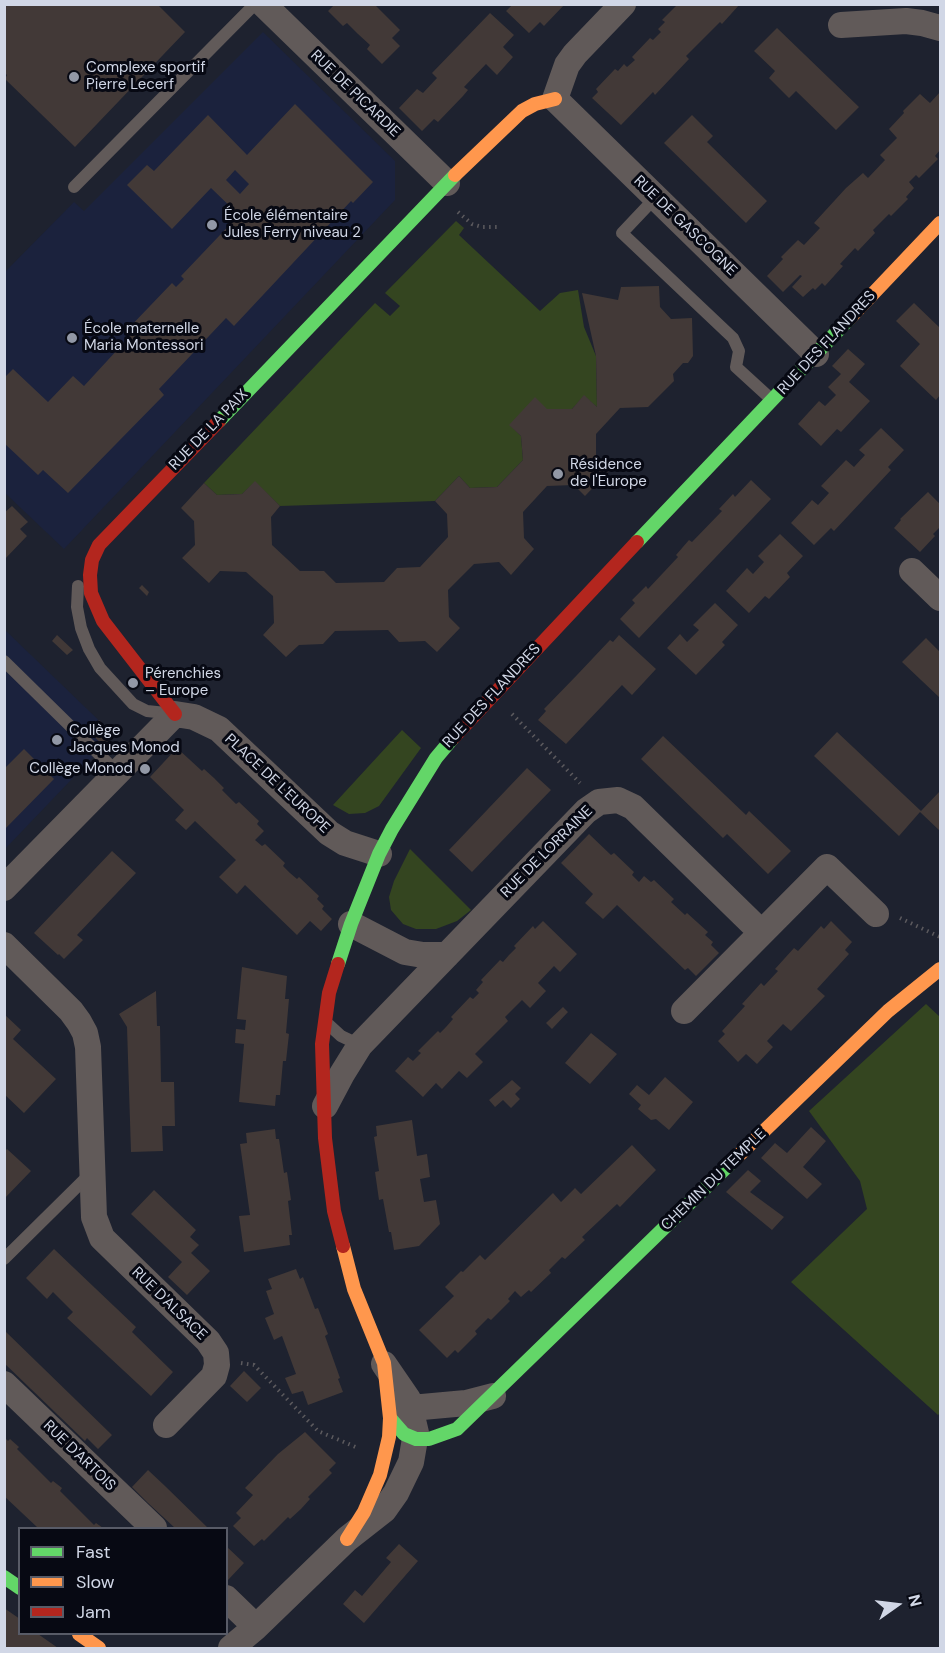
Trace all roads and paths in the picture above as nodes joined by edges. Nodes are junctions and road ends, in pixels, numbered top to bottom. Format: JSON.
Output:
{"nodes":[{"id":1,"x":255,"y":4,"type":"edge"},
{"id":2,"x":263,"y":4,"type":"edge"},
{"id":3,"x":623,"y":4,"type":"edge"},
{"id":4,"x":841,"y":25,"type":"dead end"},
{"id":5,"x":940,"y":28,"type":"edge"},
{"id":6,"x":555,"y":99,"type":"junction"},
{"id":7,"x":74,"y":187,"type":"dead end"},
{"id":8,"x":443,"y":187,"type":"junction"},
{"id":9,"x":656,"y":197,"type":"junction"},
{"id":10,"x":940,"y":223,"type":"edge"},
{"id":11,"x":500,"y":228,"type":"dead end"},
{"id":12,"x":816,"y":354,"type":"junction"},
{"id":13,"x":772,"y":401,"type":"junction"},
{"id":14,"x":99,"y":545,"type":"junction"},
{"id":15,"x":912,"y":571,"type":"dead end"},
{"id":16,"x":940,"y":598,"type":"edge"},
{"id":17,"x":4,"y":661,"type":"edge"},
{"id":18,"x":492,"y":694,"type":"junction"},
{"id":19,"x":175,"y":714,"type":"junction"},
{"id":20,"x":117,"y":772,"type":"junction"},
{"id":21,"x":599,"y":802,"type":"junction"},
{"id":22,"x":380,"y":854,"type":"junction"},
{"id":23,"x":4,"y":888,"type":"edge"},
{"id":24,"x":876,"y":914,"type":"joint"},
{"id":25,"x":351,"y":924,"type":"junction"},
{"id":26,"x":761,"y":932,"type":"junction"},
{"id":27,"x":940,"y":937,"type":"edge"},
{"id":28,"x":4,"y":945,"type":"edge"},
{"id":29,"x":405,"y":951,"type":"junction"},
{"id":30,"x":447,"y":955,"type":"junction"},
{"id":31,"x":940,"y":969,"type":"edge"},
{"id":32,"x":416,"y":988,"type":"junction"},
{"id":33,"x":684,"y":1011,"type":"dead end"},
{"id":34,"x":324,"y":1020,"type":"junction"},
{"id":35,"x":360,"y":1046,"type":"junction"},
{"id":36,"x":325,"y":1106,"type":"junction"},
{"id":37,"x":91,"y":1173,"type":"junction"},
{"id":38,"x":4,"y":1259,"type":"edge"},
{"id":39,"x":218,"y":1359,"type":"junction"},
{"id":40,"x":384,"y":1363,"type":"joint"},
{"id":41,"x":4,"y":1384,"type":"edge"},
{"id":42,"x":493,"y":1396,"type":"junction"},
{"id":43,"x":400,"y":1413,"type":"junction"},
{"id":44,"x":166,"y":1425,"type":"dead end"},
{"id":45,"x":416,"y":1439,"type":"junction"},
{"id":46,"x":385,"y":1457,"type":"junction"},
{"id":47,"x":153,"y":1527,"type":"edge"},
{"id":48,"x":347,"y":1539,"type":"junction"},
{"id":49,"x":4,"y":1577,"type":"edge"},
{"id":50,"x":18,"y":1587,"type":"edge"},
{"id":51,"x":228,"y":1600,"type":"edge"},
{"id":52,"x":256,"y":1627,"type":"junction"},
{"id":53,"x":80,"y":1635,"type":"edge"},
{"id":54,"x":99,"y":1648,"type":"edge"},
{"id":55,"x":231,"y":1648,"type":"edge"}],
"edges":[{"from":1,"to":7,"type":"lane"},
{"from":2,"to":8,"type":"street","name":"RUE DE PICARDIE"},
{"from":3,"to":6,"type":"street"},
{"from":4,"to":5,"type":"street"},
{"from":6,"to":8,"type":"street","name":"RUE DE LA PAIX"},
{"from":6,"to":9,"type":"street","name":"RUE DE GASCOGNE"},
{"from":8,"to":11,"type":"path"},
{"from":8,"to":14,"type":"street","name":"RUE DE LA PAIX"},
{"from":9,"to":12,"type":"street","name":"RUE DE GASCOGNE"},
{"from":9,"to":13,"type":"lane"},
{"from":10,"to":12,"type":"street","name":"RUE DES FLANDRES"},
{"from":12,"to":13,"type":"street","name":"RUE DES FLANDRES"},
{"from":13,"to":18,"type":"street","name":"RUE DES FLANDRES"},
{"from":14,"to":19,"type":"street","name":"RUE DE LA PAIX"},
{"from":14,"to":19,"type":"lane"},
{"from":15,"to":16,"type":"street"},
{"from":17,"to":20,"type":"lane"},
{"from":18,"to":21,"type":"path"},
{"from":18,"to":22,"type":"street","name":"RUE DES FLANDRES"},
{"from":19,"to":20,"type":"street"},
{"from":19,"to":22,"type":"street","name":"PLACE DE L'EUROPE"},
{"from":20,"to":23,"type":"street"},
{"from":21,"to":26,"type":"street","name":"RUE DE LORRAINE"},
{"from":21,"to":30,"type":"street","name":"RUE DE LORRAINE"},
{"from":22,"to":25,"type":"street","name":"RUE DES FLANDRES"},
{"from":24,"to":26,"type":"street"},
{"from":24,"to":27,"type":"path"},
{"from":25,"to":29,"type":"street"},
{"from":25,"to":34,"type":"street","name":"RUE DES FLANDRES"},
{"from":26,"to":33,"type":"street"},
{"from":28,"to":37,"type":"street","name":"RUE D'ALSACE"},
{"from":29,"to":30,"type":"street"},
{"from":29,"to":32,"type":"street"},
{"from":30,"to":32,"type":"street","name":"RUE DE LORRAINE"},
{"from":31,"to":42,"type":"street","name":"CHEMIN DU TEMPLE"},
{"from":32,"to":35,"type":"street","name":"RUE DE LORRAINE"},
{"from":34,"to":35,"type":"lane"},
{"from":34,"to":36,"type":"street","name":"RUE DES FLANDRES"},
{"from":35,"to":36,"type":"street","name":"RUE DE LORRAINE"},
{"from":36,"to":40,"type":"street","name":"RUE DES FLANDRES"},
{"from":37,"to":38,"type":"lane"},
{"from":37,"to":39,"type":"street","name":"RUE D'ALSACE"},
{"from":39,"to":44,"type":"street"},
{"from":39,"to":46,"type":"path"},
{"from":40,"to":43,"type":"street","name":"RUE DES FLANDRES"},
{"from":41,"to":47,"type":"street","name":"RUE D'ARTOIS"},
{"from":42,"to":43,"type":"street"},
{"from":42,"to":45,"type":"street","name":"CHEMIN DU TEMPLE"},
{"from":43,"to":45,"type":"street"},
{"from":43,"to":46,"type":"street"},
{"from":45,"to":48,"type":"street"},
{"from":46,"to":48,"type":"street"},
{"from":48,"to":52,"type":"street"},
{"from":49,"to":50,"type":"street"},
{"from":51,"to":52,"type":"street"},
{"from":52,"to":55,"type":"street"},
{"from":53,"to":54,"type":"street"}]}
